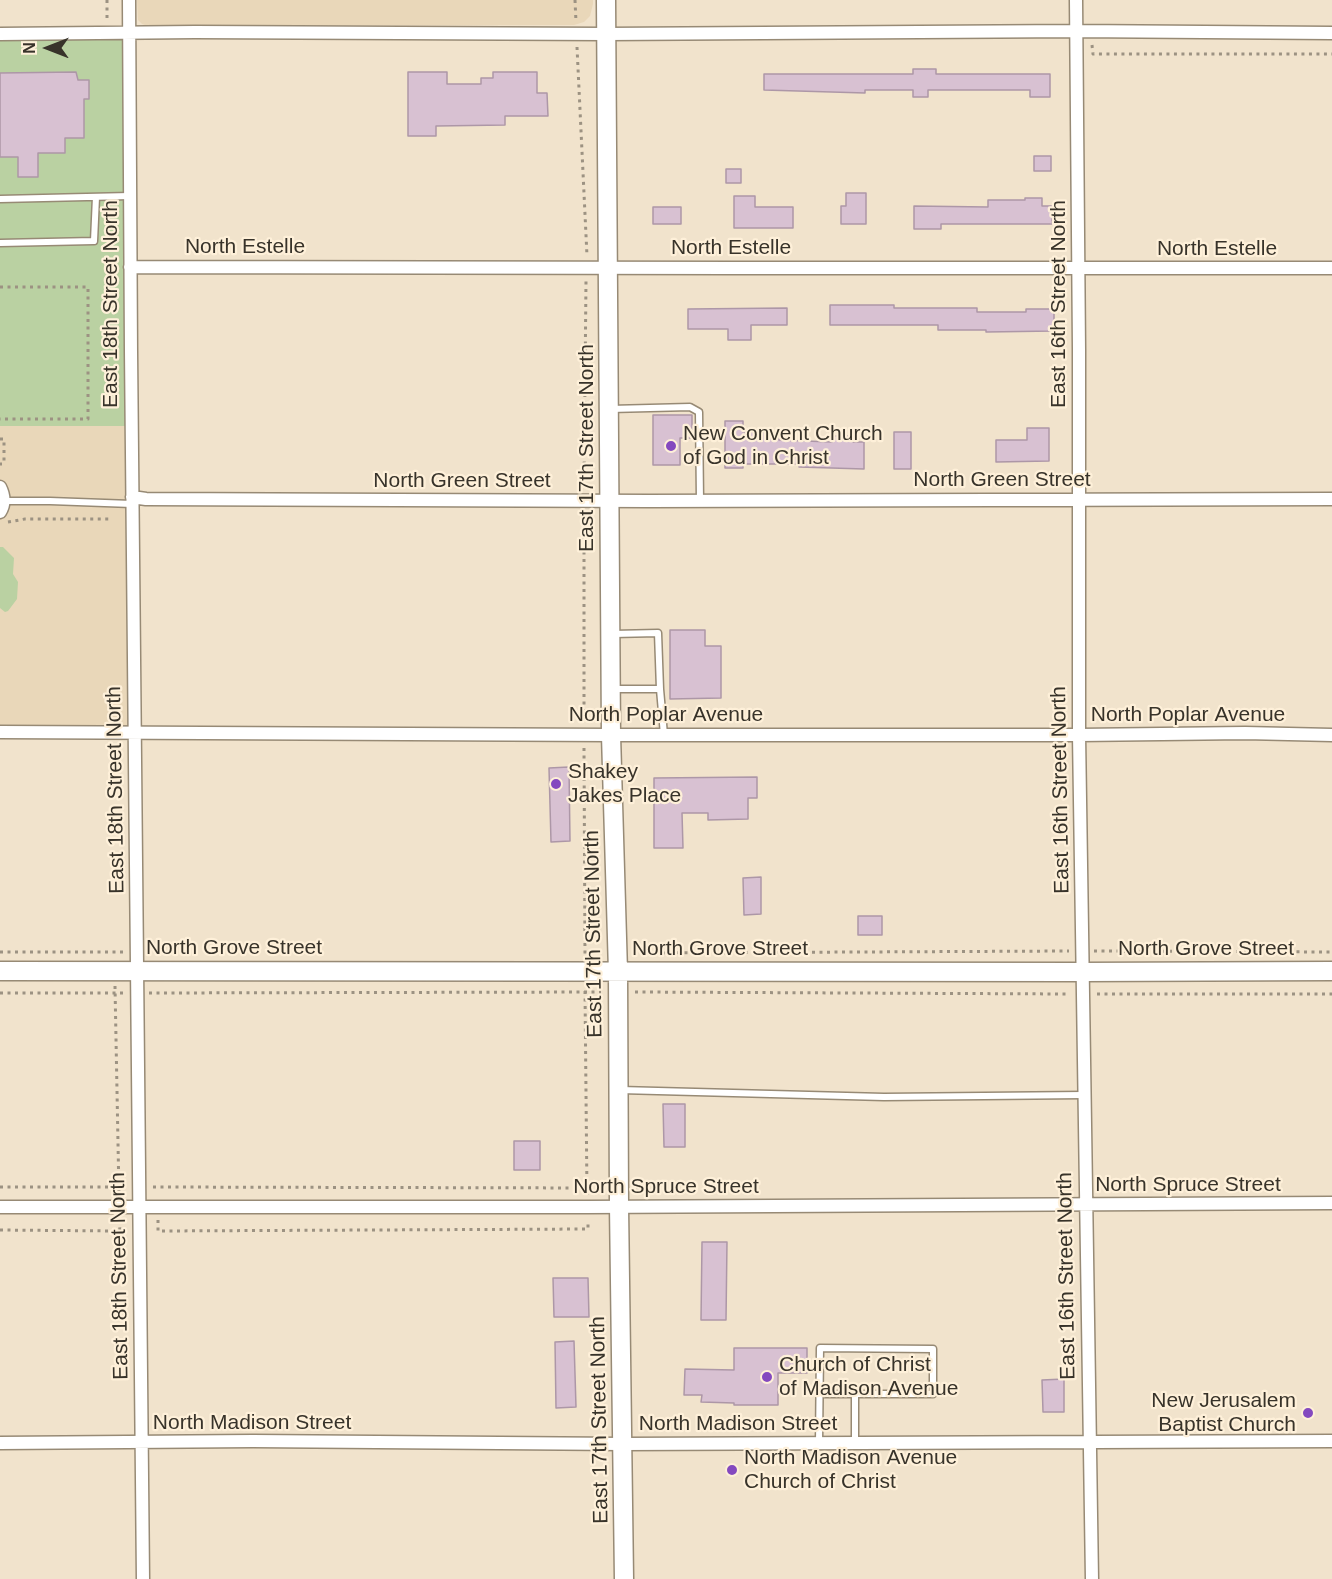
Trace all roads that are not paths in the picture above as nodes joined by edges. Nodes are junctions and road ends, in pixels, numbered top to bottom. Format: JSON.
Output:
{"nodes":[{"id":1,"x":129,"y":0,"type":"edge"},
{"id":2,"x":606,"y":0,"type":"edge"},
{"id":3,"x":1076,"y":0,"type":"edge"},
{"id":4,"x":1076,"y":31,"type":"junction"},
{"id":5,"x":129,"y":33,"type":"junction"},
{"id":6,"x":1332,"y":33,"type":"edge"},
{"id":7,"x":0,"y":34,"type":"edge"},
{"id":8,"x":606,"y":34,"type":"junction"},
{"id":9,"x":130,"y":196,"type":"junction"},
{"id":10,"x":96,"y":197,"type":"junction"},
{"id":11,"x":0,"y":199,"type":"edge"},
{"id":12,"x":0,"y":243,"type":"edge"},
{"id":13,"x":608,"y":266,"type":"junction"},
{"id":14,"x":130,"y":267,"type":"junction"},
{"id":15,"x":1332,"y":268,"type":"edge"},
{"id":16,"x":1078,"y":269,"type":"junction"},
{"id":17,"x":609,"y":409,"type":"junction"},
{"id":18,"x":0,"y":487,"type":"edge"},
{"id":19,"x":1079,"y":499,"type":"junction"},
{"id":20,"x":1332,"y":499,"type":"edge"},
{"id":21,"x":132,"y":500,"type":"junction"},
{"id":22,"x":610,"y":501,"type":"junction"},
{"id":23,"x":700,"y":501,"type":"junction"},
{"id":24,"x":4,"y":512,"type":"edge"},
{"id":25,"x":610,"y":634,"type":"junction"},
{"id":26,"x":611,"y":689,"type":"junction"},
{"id":27,"x":660,"y":689,"type":"junction"},
{"id":28,"x":0,"y":732,"type":"edge"},
{"id":29,"x":135,"y":732,"type":"junction"},
{"id":30,"x":611,"y":735,"type":"junction"},
{"id":31,"x":664,"y":735,"type":"junction"},
{"id":32,"x":1079,"y":735,"type":"junction"},
{"id":33,"x":1332,"y":735,"type":"edge"},
{"id":34,"x":0,"y":970,"type":"edge"},
{"id":35,"x":137,"y":971,"type":"junction"},
{"id":36,"x":1332,"y":971,"type":"edge"},
{"id":37,"x":618,"y":972,"type":"junction"},
{"id":38,"x":1082,"y":972,"type":"junction"},
{"id":39,"x":619,"y":1090,"type":"junction"},
{"id":40,"x":1084,"y":1095,"type":"junction"},
{"id":41,"x":619,"y":1197,"type":"junction"},
{"id":42,"x":1332,"y":1203,"type":"edge"},
{"id":43,"x":1085,"y":1205,"type":"junction"},
{"id":44,"x":0,"y":1207,"type":"edge"},
{"id":45,"x":139,"y":1207,"type":"junction"},
{"id":46,"x":820,"y":1394,"type":"junction"},
{"id":47,"x":855,"y":1394,"type":"junction"},
{"id":48,"x":1332,"y":1441,"type":"edge"},
{"id":49,"x":142,"y":1442,"type":"junction"},
{"id":50,"x":1089,"y":1442,"type":"junction"},
{"id":51,"x":0,"y":1443,"type":"edge"},
{"id":52,"x":623,"y":1443,"type":"junction"},
{"id":53,"x":819,"y":1443,"type":"junction"},
{"id":54,"x":855,"y":1443,"type":"junction"},
{"id":55,"x":143,"y":1579,"type":"edge"},
{"id":56,"x":624,"y":1579,"type":"edge"},
{"id":57,"x":1092,"y":1579,"type":"edge"}],
"edges":[{"from":1,"to":5,"type":"street","name":"East 18th Street North"},
{"from":2,"to":8,"type":"street","name":"East 17th Street North"},
{"from":3,"to":4,"type":"street","name":"East 16th Street North"},
{"from":4,"to":6,"type":"street"},
{"from":4,"to":8,"type":"street"},
{"from":4,"to":16,"type":"street","name":"East 16th Street North"},
{"from":5,"to":7,"type":"street"},
{"from":5,"to":8,"type":"street"},
{"from":5,"to":9,"type":"street","name":"East 18th Street North"},
{"from":8,"to":13,"type":"street","name":"East 17th Street North"},
{"from":9,"to":10,"type":"lane"},
{"from":9,"to":14,"type":"street","name":"East 18th Street North"},
{"from":10,"to":11,"type":"lane"},
{"from":10,"to":12,"type":"lane"},
{"from":13,"to":14,"type":"street","name":"North Estelle"},
{"from":13,"to":16,"type":"street","name":"North Estelle"},
{"from":13,"to":17,"type":"street","name":"East 17th Street North"},
{"from":14,"to":21,"type":"street","name":"East 18th Street North"},
{"from":15,"to":16,"type":"street","name":"North Estelle"},
{"from":16,"to":19,"type":"street","name":"East 16th Street North"},
{"from":17,"to":22,"type":"street","name":"East 17th Street North"},
{"from":17,"to":23,"type":"lane"},
{"from":18,"to":24,"type":"street"},
{"from":19,"to":20,"type":"street","name":"North Green Street"},
{"from":19,"to":23,"type":"street","name":"North Green Street"},
{"from":19,"to":32,"type":"street","name":"East 16th Street North"},
{"from":21,"to":22,"type":"street","name":"North Green Street"},
{"from":21,"to":24,"type":"lane"},
{"from":21,"to":29,"type":"street","name":"East 18th Street North"},
{"from":22,"to":23,"type":"street","name":"North Green Street"},
{"from":22,"to":25,"type":"street","name":"East 17th Street North"},
{"from":25,"to":26,"type":"street","name":"East 17th Street North"},
{"from":25,"to":27,"type":"lane"},
{"from":26,"to":27,"type":"lane"},
{"from":26,"to":30,"type":"street","name":"East 17th Street North"},
{"from":27,"to":31,"type":"lane"},
{"from":28,"to":29,"type":"street","name":"North Poplar Avenue"},
{"from":29,"to":30,"type":"street","name":"North Poplar Avenue"},
{"from":29,"to":35,"type":"street","name":"East 18th Street North"},
{"from":30,"to":31,"type":"street","name":"North Poplar Avenue"},
{"from":30,"to":37,"type":"street","name":"East 17th Street North"},
{"from":31,"to":32,"type":"street","name":"North Poplar Avenue"},
{"from":32,"to":33,"type":"street","name":"North Poplar Avenue"},
{"from":32,"to":38,"type":"street","name":"East 16th Street North"},
{"from":34,"to":35,"type":"street","name":"North Grove Street"},
{"from":35,"to":37,"type":"street","name":"North Grove Street"},
{"from":35,"to":45,"type":"street","name":"East 18th Street North"},
{"from":36,"to":38,"type":"street","name":"North Grove Street"},
{"from":37,"to":38,"type":"street","name":"North Grove Street"},
{"from":37,"to":39,"type":"street","name":"East 17th Street North"},
{"from":38,"to":40,"type":"street","name":"East 16th Street North"},
{"from":39,"to":40,"type":"lane"},
{"from":39,"to":41,"type":"street","name":"East 17th Street North"},
{"from":40,"to":43,"type":"street","name":"East 16th Street North"},
{"from":41,"to":43,"type":"street","name":"North Spruce Street"},
{"from":41,"to":45,"type":"street","name":"North Spruce Street"},
{"from":41,"to":52,"type":"street","name":"East 17th Street North"},
{"from":42,"to":43,"type":"street","name":"North Spruce Street"},
{"from":43,"to":50,"type":"street","name":"East 16th Street North"},
{"from":44,"to":45,"type":"street","name":"North Spruce Street"},
{"from":45,"to":49,"type":"street","name":"East 18th Street North"},
{"from":46,"to":47,"type":"lane"},
{"from":46,"to":47,"type":"lane"},
{"from":46,"to":53,"type":"lane"},
{"from":47,"to":54,"type":"lane"},
{"from":48,"to":50,"type":"street","name":"North Madison Street"},
{"from":49,"to":51,"type":"street","name":"North Madison Street"},
{"from":49,"to":52,"type":"street","name":"North Madison Street"},
{"from":49,"to":55,"type":"street","name":"East 18th Street North"},
{"from":50,"to":54,"type":"street","name":"North Madison Street"},
{"from":50,"to":57,"type":"street","name":"East 16th Street North"},
{"from":52,"to":53,"type":"street","name":"North Madison Street"},
{"from":52,"to":56,"type":"street","name":"East 17th Street North"},
{"from":53,"to":54,"type":"street","name":"North Madison Street"}]}
